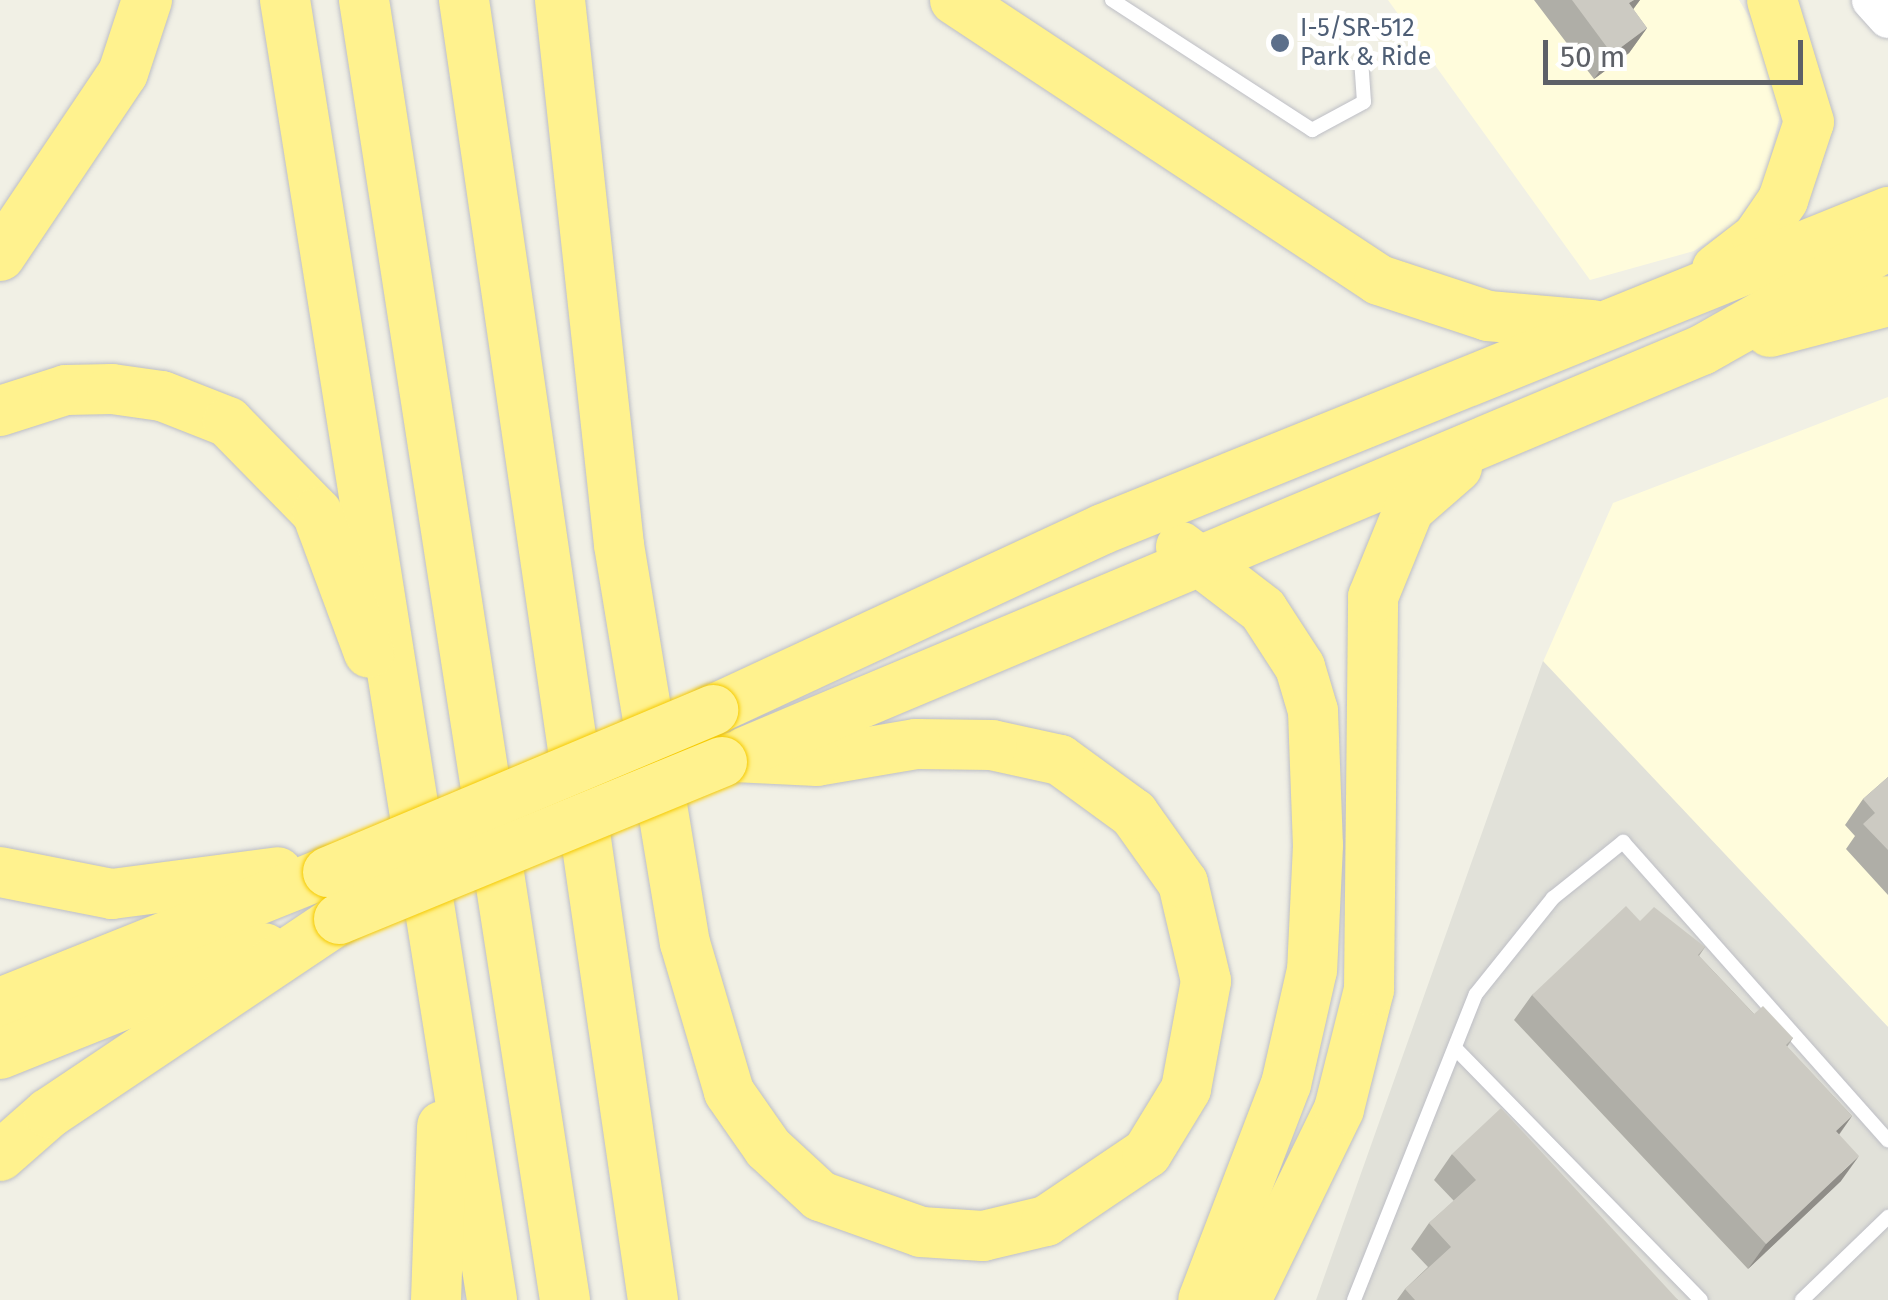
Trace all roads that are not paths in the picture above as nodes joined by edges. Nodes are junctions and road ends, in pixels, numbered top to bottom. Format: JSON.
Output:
{"nodes":[{"id":1,"x":147,"y":0,"type":"edge"},
{"id":2,"x":285,"y":0,"type":"edge"},
{"id":3,"x":364,"y":0,"type":"edge"},
{"id":4,"x":464,"y":0,"type":"edge"},
{"id":5,"x":560,"y":0,"type":"edge"},
{"id":6,"x":955,"y":0,"type":"edge"},
{"id":7,"x":1112,"y":0,"type":"edge"},
{"id":8,"x":1772,"y":0,"type":"edge"},
{"id":9,"x":1872,"y":0,"type":"edge"},
{"id":10,"x":1888,"y":18,"type":"edge"},
{"id":11,"x":1361,"y":64,"type":"dead end"},
{"id":12,"x":1888,"y":212,"type":"edge"},
{"id":13,"x":1888,"y":245,"type":"edge"},
{"id":14,"x":0,"y":256,"type":"edge"},
{"id":15,"x":1685,"y":293,"type":"junction"},
{"id":16,"x":1888,"y":300,"type":"edge"},
{"id":17,"x":1604,"y":326,"type":"junction"},
{"id":18,"x":1702,"y":350,"type":"junction"},
{"id":19,"x":0,"y":411,"type":"edge"},
{"id":20,"x":1484,"y":444,"type":"junction"},
{"id":21,"x":1103,"y":529,"type":"junction"},
{"id":22,"x":1206,"y":558,"type":"junction"},
{"id":23,"x":406,"y":755,"type":"junction"},
{"id":24,"x":728,"y":760,"type":"junction"},
{"id":25,"x":0,"y":872,"type":"edge"},
{"id":26,"x":334,"y":895,"type":"junction"},
{"id":27,"x":0,"y":1003,"type":"edge"},
{"id":28,"x":446,"y":1031,"type":"junction"},
{"id":29,"x":1455,"y":1048,"type":"junction"},
{"id":30,"x":0,"y":1054,"type":"edge"},
{"id":31,"x":1888,"y":1140,"type":"edge"},
{"id":32,"x":0,"y":1156,"type":"edge"},
{"id":33,"x":1888,"y":1217,"type":"edge"},
{"id":34,"x":436,"y":1300,"type":"edge"},
{"id":35,"x":492,"y":1300,"type":"edge"},
{"id":36,"x":565,"y":1300,"type":"edge"},
{"id":37,"x":653,"y":1300,"type":"edge"},
{"id":38,"x":1203,"y":1300,"type":"edge"},
{"id":39,"x":1246,"y":1300,"type":"edge"},
{"id":40,"x":1354,"y":1300,"type":"edge"},
{"id":41,"x":1701,"y":1300,"type":"edge"},
{"id":42,"x":1802,"y":1300,"type":"edge"}],
"edges":[{"from":1,"to":14,"type":"highway"},
{"from":2,"to":23,"type":"highway"},
{"from":3,"to":36,"type":"highway"},
{"from":4,"to":37,"type":"highway"},
{"from":5,"to":24,"type":"highway"},
{"from":6,"to":17,"type":"highway"},
{"from":7,"to":11,"type":"lane"},
{"from":8,"to":15,"type":"highway"},
{"from":9,"to":10,"type":"main road"},
{"from":12,"to":15,"type":"highway"},
{"from":13,"to":18,"type":"highway"},
{"from":15,"to":17,"type":"highway"},
{"from":16,"to":18,"type":"highway"},
{"from":17,"to":21,"type":"highway"},
{"from":18,"to":20,"type":"highway"},
{"from":19,"to":23,"type":"highway"},
{"from":20,"to":22,"type":"highway"},
{"from":20,"to":39,"type":"highway"},
{"from":21,"to":22,"type":"highway"},
{"from":21,"to":26,"type":"highway","bridge":true},
{"from":22,"to":24,"type":"highway"},
{"from":22,"to":38,"type":"highway"},
{"from":23,"to":28,"type":"highway"},
{"from":24,"to":26,"type":"highway","bridge":true},
{"from":25,"to":26,"type":"highway"},
{"from":26,"to":27,"type":"highway"},
{"from":26,"to":30,"type":"highway"},
{"from":26,"to":32,"type":"highway"},
{"from":28,"to":34,"type":"highway"},
{"from":28,"to":35,"type":"highway"},
{"from":29,"to":31,"type":"lane"},
{"from":29,"to":40,"type":"lane"},
{"from":29,"to":41,"type":"lane"},
{"from":33,"to":42,"type":"lane"}]}
